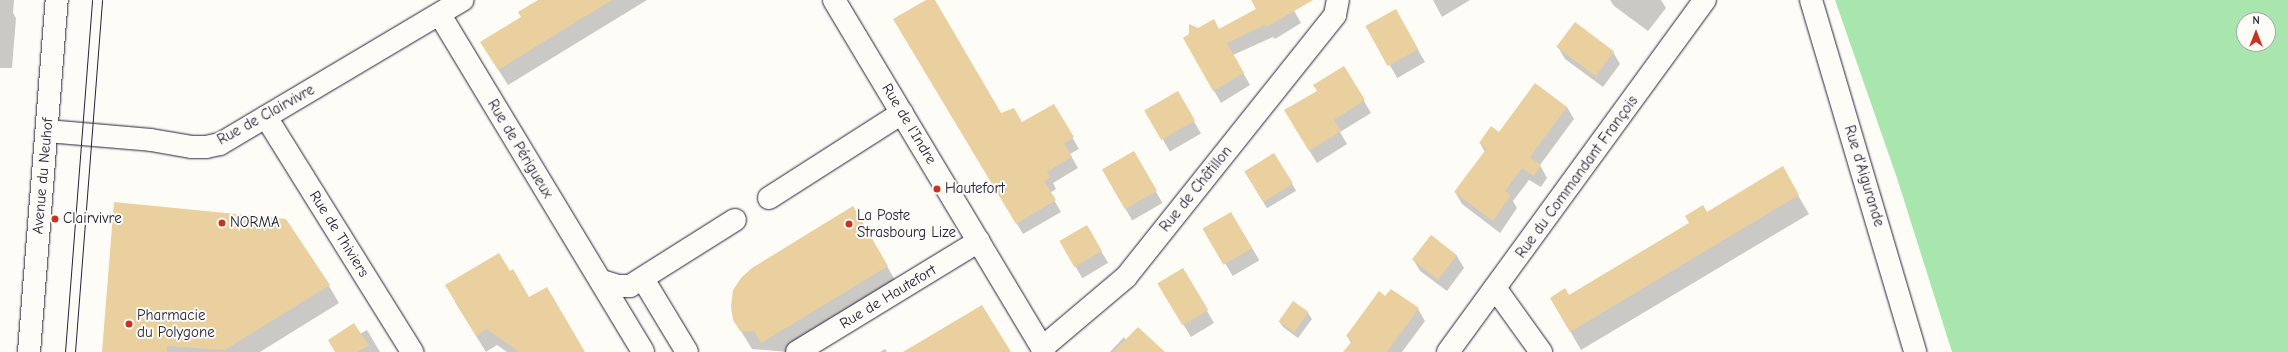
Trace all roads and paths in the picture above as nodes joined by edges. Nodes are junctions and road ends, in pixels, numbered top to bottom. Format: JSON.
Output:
{"nodes":[{"id":1,"x":57,"y":0,"type":"edge"},
{"id":2,"x":463,"y":0,"type":"edge"},
{"id":3,"x":834,"y":0,"type":"edge"},
{"id":4,"x":1705,"y":0,"type":"edge"},
{"id":5,"x":1811,"y":0,"type":"edge"},
{"id":6,"x":1339,"y":5,"type":"edge"},
{"id":7,"x":440,"y":15,"type":"junction"},
{"id":8,"x":902,"y":113,"type":"junction"},
{"id":9,"x":266,"y":117,"type":"junction"},
{"id":10,"x":47,"y":131,"type":"junction"},
{"id":11,"x":769,"y":198,"type":"dead end"},
{"id":12,"x":735,"y":220,"type":"dead end"},
{"id":13,"x":979,"y":242,"type":"junction"},
{"id":14,"x":643,"y":279,"type":"junction"},
{"id":15,"x":602,"y":282,"type":"junction"},
{"id":16,"x":1495,"y":288,"type":"junction"},
{"id":17,"x":1044,"y":350,"type":"edge"},
{"id":18,"x":29,"y":352,"type":"edge"},
{"id":19,"x":412,"y":352,"type":"edge"},
{"id":20,"x":643,"y":352,"type":"edge"},
{"id":21,"x":688,"y":352,"type":"edge"},
{"id":22,"x":796,"y":352,"type":"edge"},
{"id":23,"x":1448,"y":352,"type":"edge"},
{"id":24,"x":1541,"y":352,"type":"edge"},
{"id":25,"x":1915,"y":352,"type":"edge"}],
"edges":[{"from":1,"to":10,"type":"street","name":"Avenue du Neuhof"},
{"from":2,"to":7,"type":"street","name":"Rue de Clairvivre"},
{"from":3,"to":8,"type":"street","name":"Rue de l'Indre"},
{"from":4,"to":16,"type":"street","name":"Rue du Commandant François"},
{"from":5,"to":25,"type":"street","name":"Rue d'Aigurande"},
{"from":6,"to":17,"type":"street","name":"Rue de Châtillon"},
{"from":7,"to":9,"type":"street","name":"Rue de Clairvivre"},
{"from":7,"to":15,"type":"street","name":"Rue de Périgueux"},
{"from":8,"to":11,"type":"street"},
{"from":8,"to":13,"type":"street","name":"Rue de l'Indre"},
{"from":9,"to":10,"type":"street","name":"Rue de Clairvivre"},
{"from":9,"to":19,"type":"street","name":"Rue de Thiviers"},
{"from":10,"to":18,"type":"street","name":"Avenue du Neuhof"},
{"from":12,"to":14,"type":"street"},
{"from":13,"to":17,"type":"street","name":"Rue de l'Indre"},
{"from":13,"to":22,"type":"street","name":"Rue de Hautefort"},
{"from":14,"to":15,"type":"street"},
{"from":14,"to":21,"type":"street"},
{"from":15,"to":20,"type":"street","name":"Rue de Périgueux"},
{"from":16,"to":23,"type":"street","name":"Rue du Commandant François"},
{"from":16,"to":24,"type":"street"}]}
